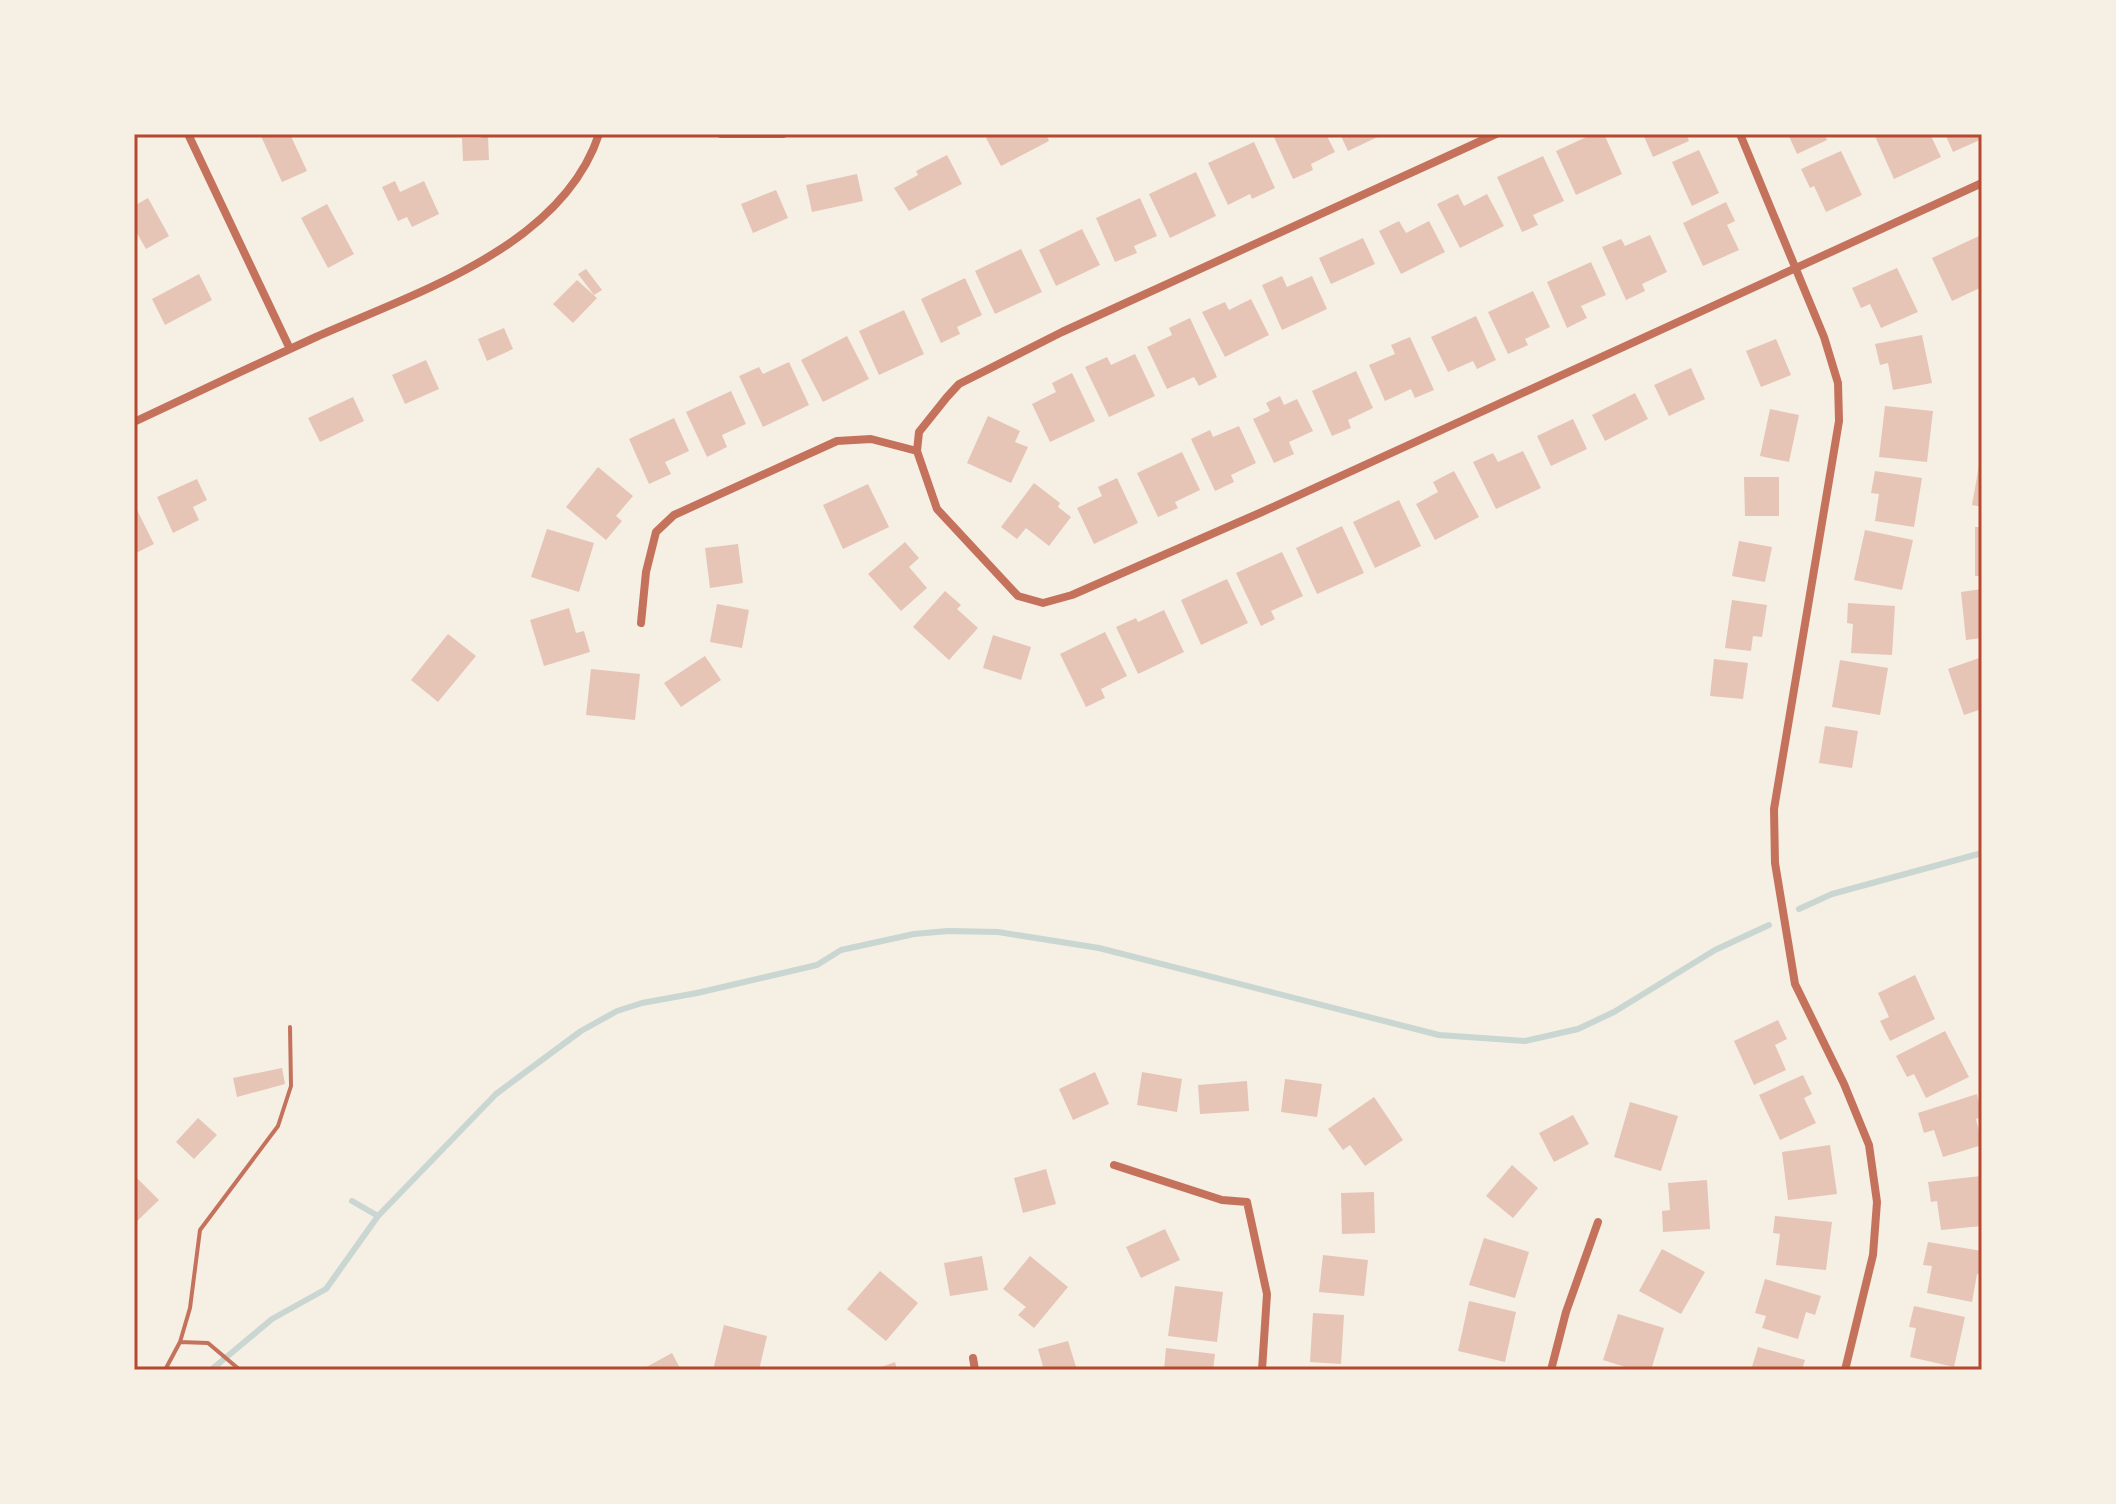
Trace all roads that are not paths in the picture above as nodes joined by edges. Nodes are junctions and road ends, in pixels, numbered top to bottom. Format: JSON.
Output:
{"nodes":[{"id":1,"x":188,"y":134,"type":"edge"},
{"id":2,"x":599,"y":134,"type":"edge"},
{"id":3,"x":721,"y":134,"type":"edge"},
{"id":4,"x":783,"y":134,"type":"edge"},
{"id":5,"x":1496,"y":134,"type":"edge"},
{"id":6,"x":1740,"y":134,"type":"edge"},
{"id":7,"x":1982,"y":183,"type":"edge"},
{"id":8,"x":1795,"y":267,"type":"junction"},
{"id":9,"x":290,"y":349,"type":"junction"},
{"id":10,"x":134,"y":422,"type":"edge"},
{"id":11,"x":917,"y":451,"type":"junction"},
{"id":12,"x":641,"y":623,"type":"dead end"},
{"id":13,"x":290,"y":1027,"type":"dead end"},
{"id":14,"x":1114,"y":1165,"type":"dead end"},
{"id":15,"x":1598,"y":1222,"type":"dead end"},
{"id":16,"x":180,"y":1342,"type":"junction"},
{"id":17,"x":973,"y":1358,"type":"dead end"},
{"id":18,"x":238,"y":1368,"type":"edge"},
{"id":19,"x":165,"y":1370,"type":"edge"},
{"id":20,"x":975,"y":1370,"type":"edge"},
{"id":21,"x":1262,"y":1370,"type":"edge"},
{"id":22,"x":1551,"y":1370,"type":"edge"},
{"id":23,"x":1845,"y":1370,"type":"edge"}],
"edges":[{"from":1,"to":9,"type":"street"},
{"from":2,"to":9,"type":"street"},
{"from":3,"to":4,"type":"street"},
{"from":5,"to":11,"type":"street"},
{"from":6,"to":8,"type":"street"},
{"from":7,"to":8,"type":"street"},
{"from":8,"to":11,"type":"street"},
{"from":8,"to":23,"type":"street"},
{"from":9,"to":10,"type":"street"},
{"from":11,"to":12,"type":"street"},
{"from":13,"to":16,"type":"lane"},
{"from":14,"to":21,"type":"street"},
{"from":15,"to":22,"type":"street"},
{"from":16,"to":18,"type":"lane"},
{"from":16,"to":19,"type":"lane"},
{"from":17,"to":20,"type":"street"}]}
